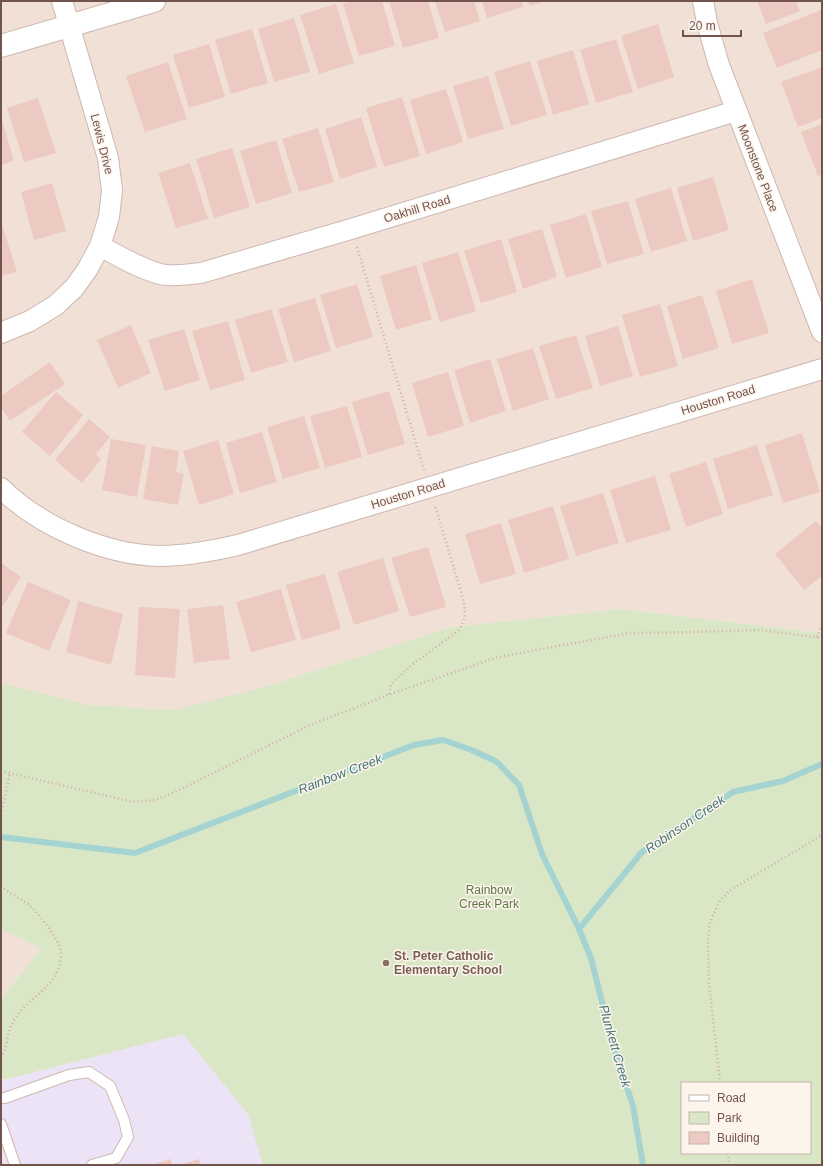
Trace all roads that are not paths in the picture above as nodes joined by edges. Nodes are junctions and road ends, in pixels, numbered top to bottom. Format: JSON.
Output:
{"nodes":[{"id":1,"x":62,"y":1,"type":"edge"},
{"id":2,"x":154,"y":1,"type":"edge"},
{"id":3,"x":703,"y":1,"type":"edge"},
{"id":4,"x":70,"y":27,"type":"junction"},
{"id":5,"x":1,"y":46,"type":"edge"},
{"id":6,"x":736,"y":111,"type":"junction"},
{"id":7,"x":100,"y":246,"type":"junction"},
{"id":8,"x":1,"y":332,"type":"edge"},
{"id":9,"x":822,"y":332,"type":"edge"},
{"id":10,"x":822,"y":369,"type":"edge"},
{"id":11,"x":1,"y":488,"type":"edge"},
{"id":12,"x":1,"y":1098,"type":"edge"},
{"id":13,"x":1,"y":1124,"type":"edge"},
{"id":14,"x":16,"y":1165,"type":"edge"},
{"id":15,"x":92,"y":1165,"type":"edge"}],
"edges":[{"from":1,"to":4,"type":"street","name":"Lewis Drive"},
{"from":2,"to":4,"type":"street"},
{"from":3,"to":6,"type":"street","name":"Moonstone Place"},
{"from":4,"to":5,"type":"street"},
{"from":4,"to":7,"type":"street","name":"Lewis Drive"},
{"from":6,"to":7,"type":"street","name":"Oakhill Road"},
{"from":6,"to":9,"type":"street","name":"Moonstone Place"},
{"from":7,"to":8,"type":"street","name":"Lewis Drive"},
{"from":10,"to":11,"type":"street","name":"Houston Road"},
{"from":12,"to":15,"type":"lane"},
{"from":13,"to":14,"type":"lane"}]}
